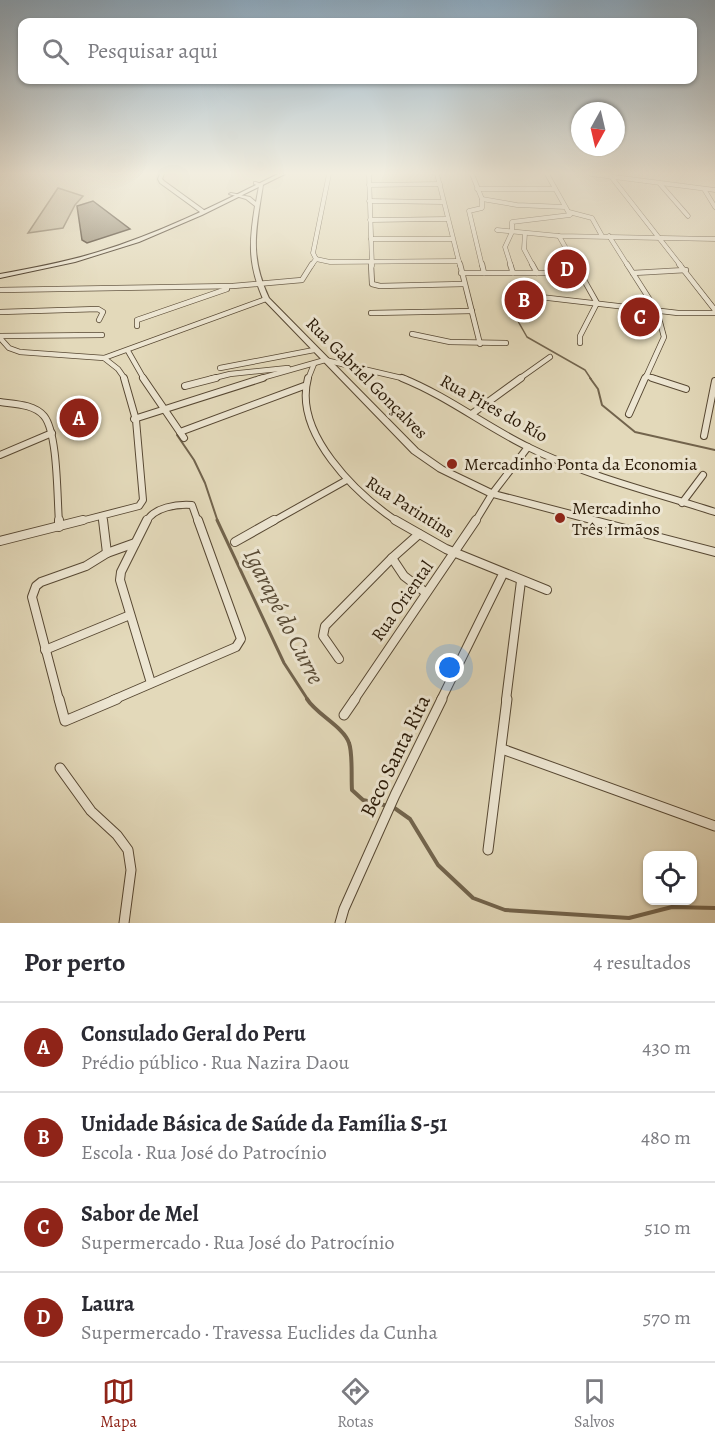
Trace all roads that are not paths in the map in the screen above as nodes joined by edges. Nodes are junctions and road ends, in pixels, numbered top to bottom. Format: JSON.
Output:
{"nodes":[{"id":1,"x":187,"y":217,"type":"edge"},
{"id":2,"x":255,"y":217,"type":"edge"},
{"id":3,"x":320,"y":217,"type":"edge"},
{"id":4,"x":470,"y":217,"type":"edge"},
{"id":5,"x":556,"y":217,"type":"edge"},
{"id":6,"x":588,"y":217,"type":"edge"},
{"id":7,"x":642,"y":217,"type":"edge"},
{"id":8,"x":447,"y":219,"type":"joint"},
{"id":9,"x":370,"y":220,"type":"joint"},
{"id":10,"x":497,"y":230,"type":"dead end"},
{"id":11,"x":512,"y":232,"type":"junction"},
{"id":12,"x":525,"y":233,"type":"junction"},
{"id":13,"x":559,"y":236,"type":"junction"},
{"id":14,"x":602,"y":236,"type":"junction"},
{"id":15,"x":609,"y":236,"type":"junction"},
{"id":16,"x":658,"y":237,"type":"junction"},
{"id":17,"x":371,"y":239,"type":"junction"},
{"id":18,"x":452,"y":239,"type":"junction"},
{"id":19,"x":715,"y":240,"type":"edge"},
{"id":20,"x":316,"y":259,"type":"junction"},
{"id":21,"x":371,"y":261,"type":"junction"},
{"id":22,"x":459,"y":261,"type":"junction"},
{"id":23,"x":686,"y":270,"type":"junction"},
{"id":24,"x":461,"y":273,"type":"junction"},
{"id":25,"x":484,"y":273,"type":"junction"},
{"id":26,"x":513,"y":273,"type":"junction"},
{"id":27,"x":537,"y":273,"type":"junction"},
{"id":28,"x":581,"y":273,"type":"junction"},
{"id":29,"x":633,"y":273,"type":"junction"},
{"id":30,"x":0,"y":274,"type":"edge"},
{"id":31,"x":258,"y":284,"type":"junction"},
{"id":32,"x":463,"y":284,"type":"junction"},
{"id":33,"x":233,"y":286,"type":"junction"},
{"id":34,"x":0,"y":290,"type":"edge"},
{"id":35,"x":506,"y":294,"type":"dead end"},
{"id":36,"x":266,"y":299,"type":"junction"},
{"id":37,"x":597,"y":303,"type":"junction"},
{"id":38,"x":657,"y":311,"type":"junction"},
{"id":39,"x":715,"y":311,"type":"edge"},
{"id":40,"x":0,"y":312,"type":"edge"},
{"id":41,"x":472,"y":312,"type":"junction"},
{"id":42,"x":371,"y":313,"type":"dead end"},
{"id":43,"x":99,"y":321,"type":"dead end"},
{"id":44,"x":137,"y":326,"type":"dead end"},
{"id":45,"x":412,"y":334,"type":"dead end"},
{"id":46,"x":102,"y":335,"type":"dead end"},
{"id":47,"x":0,"y":337,"type":"edge"},
{"id":48,"x":506,"y":343,"type":"dead end"},
{"id":49,"x":580,"y":343,"type":"dead end"},
{"id":50,"x":480,"y":344,"type":"junction"},
{"id":51,"x":314,"y":350,"type":"junction"},
{"id":52,"x":128,"y":351,"type":"junction"},
{"id":53,"x":550,"y":357,"type":"dead end"},
{"id":54,"x":104,"y":358,"type":"junction"},
{"id":55,"x":331,"y":363,"type":"junction"},
{"id":56,"x":314,"y":364,"type":"junction"},
{"id":57,"x":220,"y":368,"type":"dead end"},
{"id":58,"x":294,"y":368,"type":"junction"},
{"id":59,"x":646,"y":376,"type":"junction"},
{"id":60,"x":715,"y":381,"type":"edge"},
{"id":61,"x":185,"y":386,"type":"dead end"},
{"id":62,"x":304,"y":386,"type":"junction"},
{"id":63,"x":686,"y":389,"type":"dead end"},
{"id":64,"x":0,"y":402,"type":"edge"},
{"id":65,"x":164,"y":409,"type":"junction"},
{"id":66,"x":473,"y":413,"type":"junction"},
{"id":67,"x":629,"y":414,"type":"dead end"},
{"id":68,"x":134,"y":419,"type":"junction"},
{"id":69,"x":180,"y":432,"type":"junction"},
{"id":70,"x":52,"y":433,"type":"junction"},
{"id":71,"x":704,"y":436,"type":"dead end"},
{"id":72,"x":184,"y":438,"type":"dead end"},
{"id":73,"x":528,"y":447,"type":"junction"},
{"id":74,"x":0,"y":455,"type":"edge"},
{"id":75,"x":703,"y":475,"type":"dead end"},
{"id":76,"x":345,"y":481,"type":"junction"},
{"id":77,"x":492,"y":494,"type":"junction"},
{"id":78,"x":682,"y":503,"type":"junction"},
{"id":79,"x":715,"y":512,"type":"edge"},
{"id":80,"x":102,"y":516,"type":"junction"},
{"id":81,"x":59,"y":527,"type":"junction"},
{"id":82,"x":419,"y":534,"type":"junction"},
{"id":83,"x":0,"y":541,"type":"edge"},
{"id":84,"x":236,"y":542,"type":"dead end"},
{"id":85,"x":135,"y":543,"type":"junction"},
{"id":86,"x":715,"y":552,"type":"edge"},
{"id":87,"x":107,"y":553,"type":"junction"},
{"id":88,"x":455,"y":553,"type":"junction"},
{"id":89,"x":392,"y":558,"type":"junction"},
{"id":90,"x":503,"y":574,"type":"junction"},
{"id":91,"x":521,"y":580,"type":"junction"},
{"id":92,"x":547,"y":590,"type":"dead end"},
{"id":93,"x":425,"y":592,"type":"junction"},
{"id":94,"x":130,"y":615,"type":"junction"},
{"id":95,"x":45,"y":650,"type":"junction"},
{"id":96,"x":339,"y":658,"type":"dead end"},
{"id":97,"x":151,"y":683,"type":"junction"},
{"id":98,"x":344,"y":715,"type":"dead end"},
{"id":99,"x":502,"y":749,"type":"junction"},
{"id":100,"x":60,"y":768,"type":"dead end"},
{"id":101,"x":715,"y":826,"type":"edge"},
{"id":102,"x":488,"y":850,"type":"dead end"},
{"id":103,"x":123,"y":923,"type":"edge"},
{"id":104,"x":340,"y":923,"type":"edge"}],
"edges":[{"from":1,"to":30,"type":"main road"},
{"from":2,"to":31,"type":"street","name":"Rua Gabriel Gonçalves"},
{"from":3,"to":20,"type":"street"},
{"from":4,"to":25,"type":"street"},
{"from":5,"to":11,"type":"street"},
{"from":6,"to":14,"type":"street"},
{"from":7,"to":16,"type":"street"},
{"from":8,"to":9,"type":"street"},
{"from":8,"to":18,"type":"street"},
{"from":9,"to":17,"type":"street"},
{"from":10,"to":11,"type":"street"},
{"from":11,"to":12,"type":"street"},
{"from":11,"to":26,"type":"street"},
{"from":12,"to":13,"type":"street"},
{"from":12,"to":27,"type":"street"},
{"from":13,"to":14,"type":"street"},
{"from":13,"to":28,"type":"street"},
{"from":14,"to":15,"type":"street"},
{"from":15,"to":16,"type":"street"},
{"from":15,"to":29,"type":"street"},
{"from":16,"to":19,"type":"street"},
{"from":16,"to":23,"type":"street"},
{"from":17,"to":18,"type":"street"},
{"from":17,"to":21,"type":"street"},
{"from":18,"to":22,"type":"street"},
{"from":20,"to":21,"type":"street"},
{"from":20,"to":31,"type":"street"},
{"from":21,"to":22,"type":"street"},
{"from":21,"to":32,"type":"street"},
{"from":22,"to":24,"type":"street"},
{"from":23,"to":29,"type":"street"},
{"from":23,"to":39,"type":"street"},
{"from":24,"to":25,"type":"street"},
{"from":24,"to":32,"type":"street"},
{"from":25,"to":26,"type":"street"},
{"from":26,"to":27,"type":"street"},
{"from":27,"to":28,"type":"street"},
{"from":28,"to":37,"type":"street"},
{"from":29,"to":38,"type":"street"},
{"from":31,"to":33,"type":"street"},
{"from":31,"to":36,"type":"street","name":"Rua Gabriel Gonçalves"},
{"from":32,"to":41,"type":"street"},
{"from":33,"to":34,"type":"street"},
{"from":33,"to":44,"type":"street"},
{"from":35,"to":37,"type":"street"},
{"from":36,"to":51,"type":"street","name":"Rua Gabriel Gonçalves"},
{"from":36,"to":52,"type":"street"},
{"from":37,"to":38,"type":"street"},
{"from":37,"to":49,"type":"street"},
{"from":38,"to":39,"type":"street"},
{"from":38,"to":59,"type":"street"},
{"from":40,"to":43,"type":"street"},
{"from":41,"to":42,"type":"street"},
{"from":41,"to":50,"type":"street"},
{"from":45,"to":50,"type":"street"},
{"from":46,"to":47,"type":"street"},
{"from":47,"to":54,"type":"street"},
{"from":48,"to":50,"type":"street"},
{"from":51,"to":55,"type":"street","name":"Rua Gabriel Gonçalves"},
{"from":51,"to":57,"type":"street"},
{"from":52,"to":54,"type":"street"},
{"from":52,"to":65,"type":"street"},
{"from":53,"to":66,"type":"street"},
{"from":54,"to":68,"type":"street"},
{"from":55,"to":56,"type":"street"},
{"from":55,"to":66,"type":"street","name":"Rua Pires do Río"},
{"from":55,"to":77,"type":"street","name":"Rua Gabriel Gonçalves"},
{"from":56,"to":58,"type":"street"},
{"from":56,"to":62,"type":"street"},
{"from":58,"to":61,"type":"street"},
{"from":58,"to":65,"type":"street"},
{"from":59,"to":63,"type":"street"},
{"from":59,"to":67,"type":"street"},
{"from":60,"to":71,"type":"street"},
{"from":62,"to":69,"type":"street"},
{"from":62,"to":76,"type":"street","name":"Rua Parintins"},
{"from":64,"to":70,"type":"street"},
{"from":65,"to":68,"type":"street"},
{"from":65,"to":69,"type":"street"},
{"from":66,"to":73,"type":"street","name":"Rua Pires do Río"},
{"from":68,"to":80,"type":"street"},
{"from":69,"to":72,"type":"street"},
{"from":70,"to":74,"type":"street"},
{"from":70,"to":81,"type":"street"},
{"from":73,"to":77,"type":"street","name":"Rua Oriental"},
{"from":73,"to":78,"type":"street","name":"Rua Pires do Río"},
{"from":75,"to":78,"type":"street"},
{"from":76,"to":82,"type":"street","name":"Rua Parintins"},
{"from":76,"to":84,"type":"street"},
{"from":77,"to":86,"type":"street","name":"Rua Gabriel Gonçalves"},
{"from":77,"to":88,"type":"street","name":"Rua Oriental"},
{"from":78,"to":79,"type":"street","name":"Rua Pires do Río"},
{"from":80,"to":81,"type":"street"},
{"from":80,"to":87,"type":"street"},
{"from":81,"to":83,"type":"street"},
{"from":82,"to":88,"type":"street","name":"Rua Parintins"},
{"from":82,"to":89,"type":"street"},
{"from":85,"to":87,"type":"street"},
{"from":85,"to":94,"type":"street"},
{"from":85,"to":97,"type":"street"},
{"from":87,"to":95,"type":"street"},
{"from":88,"to":90,"type":"street","name":"Rua Parintins"},
{"from":88,"to":93,"type":"street","name":"Rua Oriental"},
{"from":89,"to":93,"type":"street"},
{"from":89,"to":96,"type":"street"},
{"from":90,"to":91,"type":"street","name":"Rua Parintins"},
{"from":90,"to":104,"type":"street","name":"Beco Santa Rita"},
{"from":91,"to":92,"type":"street","name":"Rua Parintins"},
{"from":91,"to":99,"type":"street"},
{"from":93,"to":98,"type":"street","name":"Rua Oriental"},
{"from":94,"to":95,"type":"street"},
{"from":94,"to":97,"type":"street"},
{"from":95,"to":97,"type":"street"},
{"from":99,"to":101,"type":"street"},
{"from":99,"to":102,"type":"street"},
{"from":100,"to":103,"type":"street"}]}
